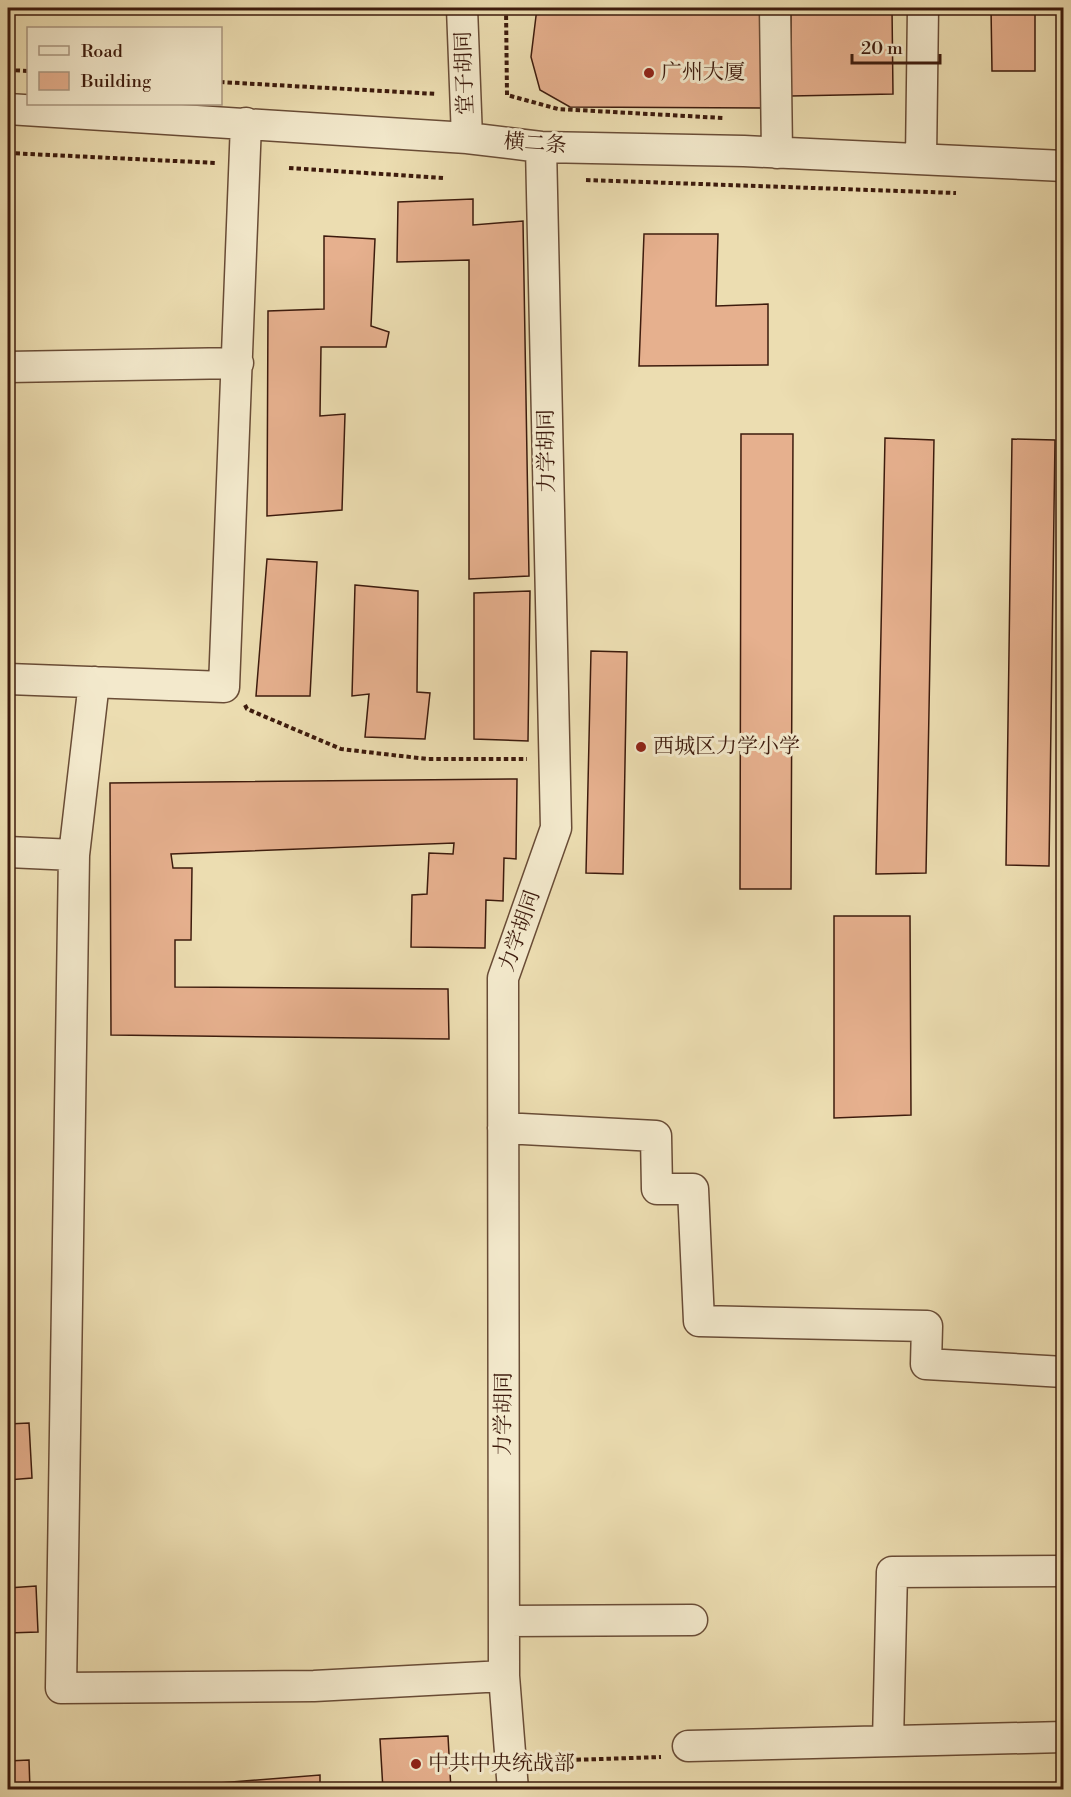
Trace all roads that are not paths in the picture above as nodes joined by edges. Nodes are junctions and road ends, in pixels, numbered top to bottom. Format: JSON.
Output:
{"nodes":[{"id":1,"x":462,"y":8,"type":"edge"},
{"id":2,"x":774,"y":8,"type":"edge"},
{"id":3,"x":922,"y":8,"type":"edge"},
{"id":4,"x":8,"y":109,"type":"edge"},
{"id":5,"x":246,"y":123,"type":"junction"},
{"id":6,"x":467,"y":138,"type":"junction"},
{"id":7,"x":541,"y":147,"type":"junction"},
{"id":8,"x":777,"y":153,"type":"junction"},
{"id":9,"x":921,"y":159,"type":"junction"},
{"id":10,"x":1064,"y":166,"type":"edge"},
{"id":11,"x":238,"y":363,"type":"junction"},
{"id":12,"x":8,"y":368,"type":"edge"},
{"id":13,"x":8,"y":679,"type":"edge"},
{"id":14,"x":94,"y":682,"type":"junction"},
{"id":15,"x":8,"y":852,"type":"edge"},
{"id":16,"x":74,"y":855,"type":"junction"},
{"id":17,"x":503,"y":1128,"type":"junction"},
{"id":18,"x":1064,"y":1372,"type":"edge"},
{"id":19,"x":1064,"y":1570,"type":"edge"},
{"id":20,"x":692,"y":1620,"type":"dead end"},
{"id":21,"x":504,"y":1621,"type":"junction"},
{"id":22,"x":504,"y":1676,"type":"junction"},
{"id":23,"x":1064,"y":1737,"type":"edge"},
{"id":24,"x":888,"y":1741,"type":"junction"},
{"id":25,"x":688,"y":1746,"type":"dead end"},
{"id":26,"x":513,"y":1790,"type":"edge"}],
"edges":[{"from":1,"to":6,"type":"street","name":"堂子胡同"},
{"from":2,"to":8,"type":"street"},
{"from":3,"to":9,"type":"street"},
{"from":4,"to":5,"type":"street","name":"横二条"},
{"from":5,"to":6,"type":"street","name":"横二条"},
{"from":5,"to":11,"type":"street"},
{"from":6,"to":7,"type":"street","name":"横二条"},
{"from":7,"to":8,"type":"street","name":"横二条"},
{"from":7,"to":17,"type":"street","name":"力学胡同"},
{"from":8,"to":9,"type":"street","name":"横二条"},
{"from":9,"to":10,"type":"street","name":"横二条"},
{"from":11,"to":12,"type":"street"},
{"from":11,"to":14,"type":"street"},
{"from":13,"to":14,"type":"street"},
{"from":14,"to":16,"type":"street"},
{"from":15,"to":16,"type":"street"},
{"from":16,"to":22,"type":"street"},
{"from":17,"to":18,"type":"street"},
{"from":17,"to":21,"type":"street","name":"力学胡同"},
{"from":19,"to":24,"type":"street"},
{"from":20,"to":21,"type":"street"},
{"from":21,"to":22,"type":"street","name":"力学胡同"},
{"from":22,"to":26,"type":"street","name":"力学胡同"},
{"from":23,"to":24,"type":"street"},
{"from":24,"to":25,"type":"street"}]}
